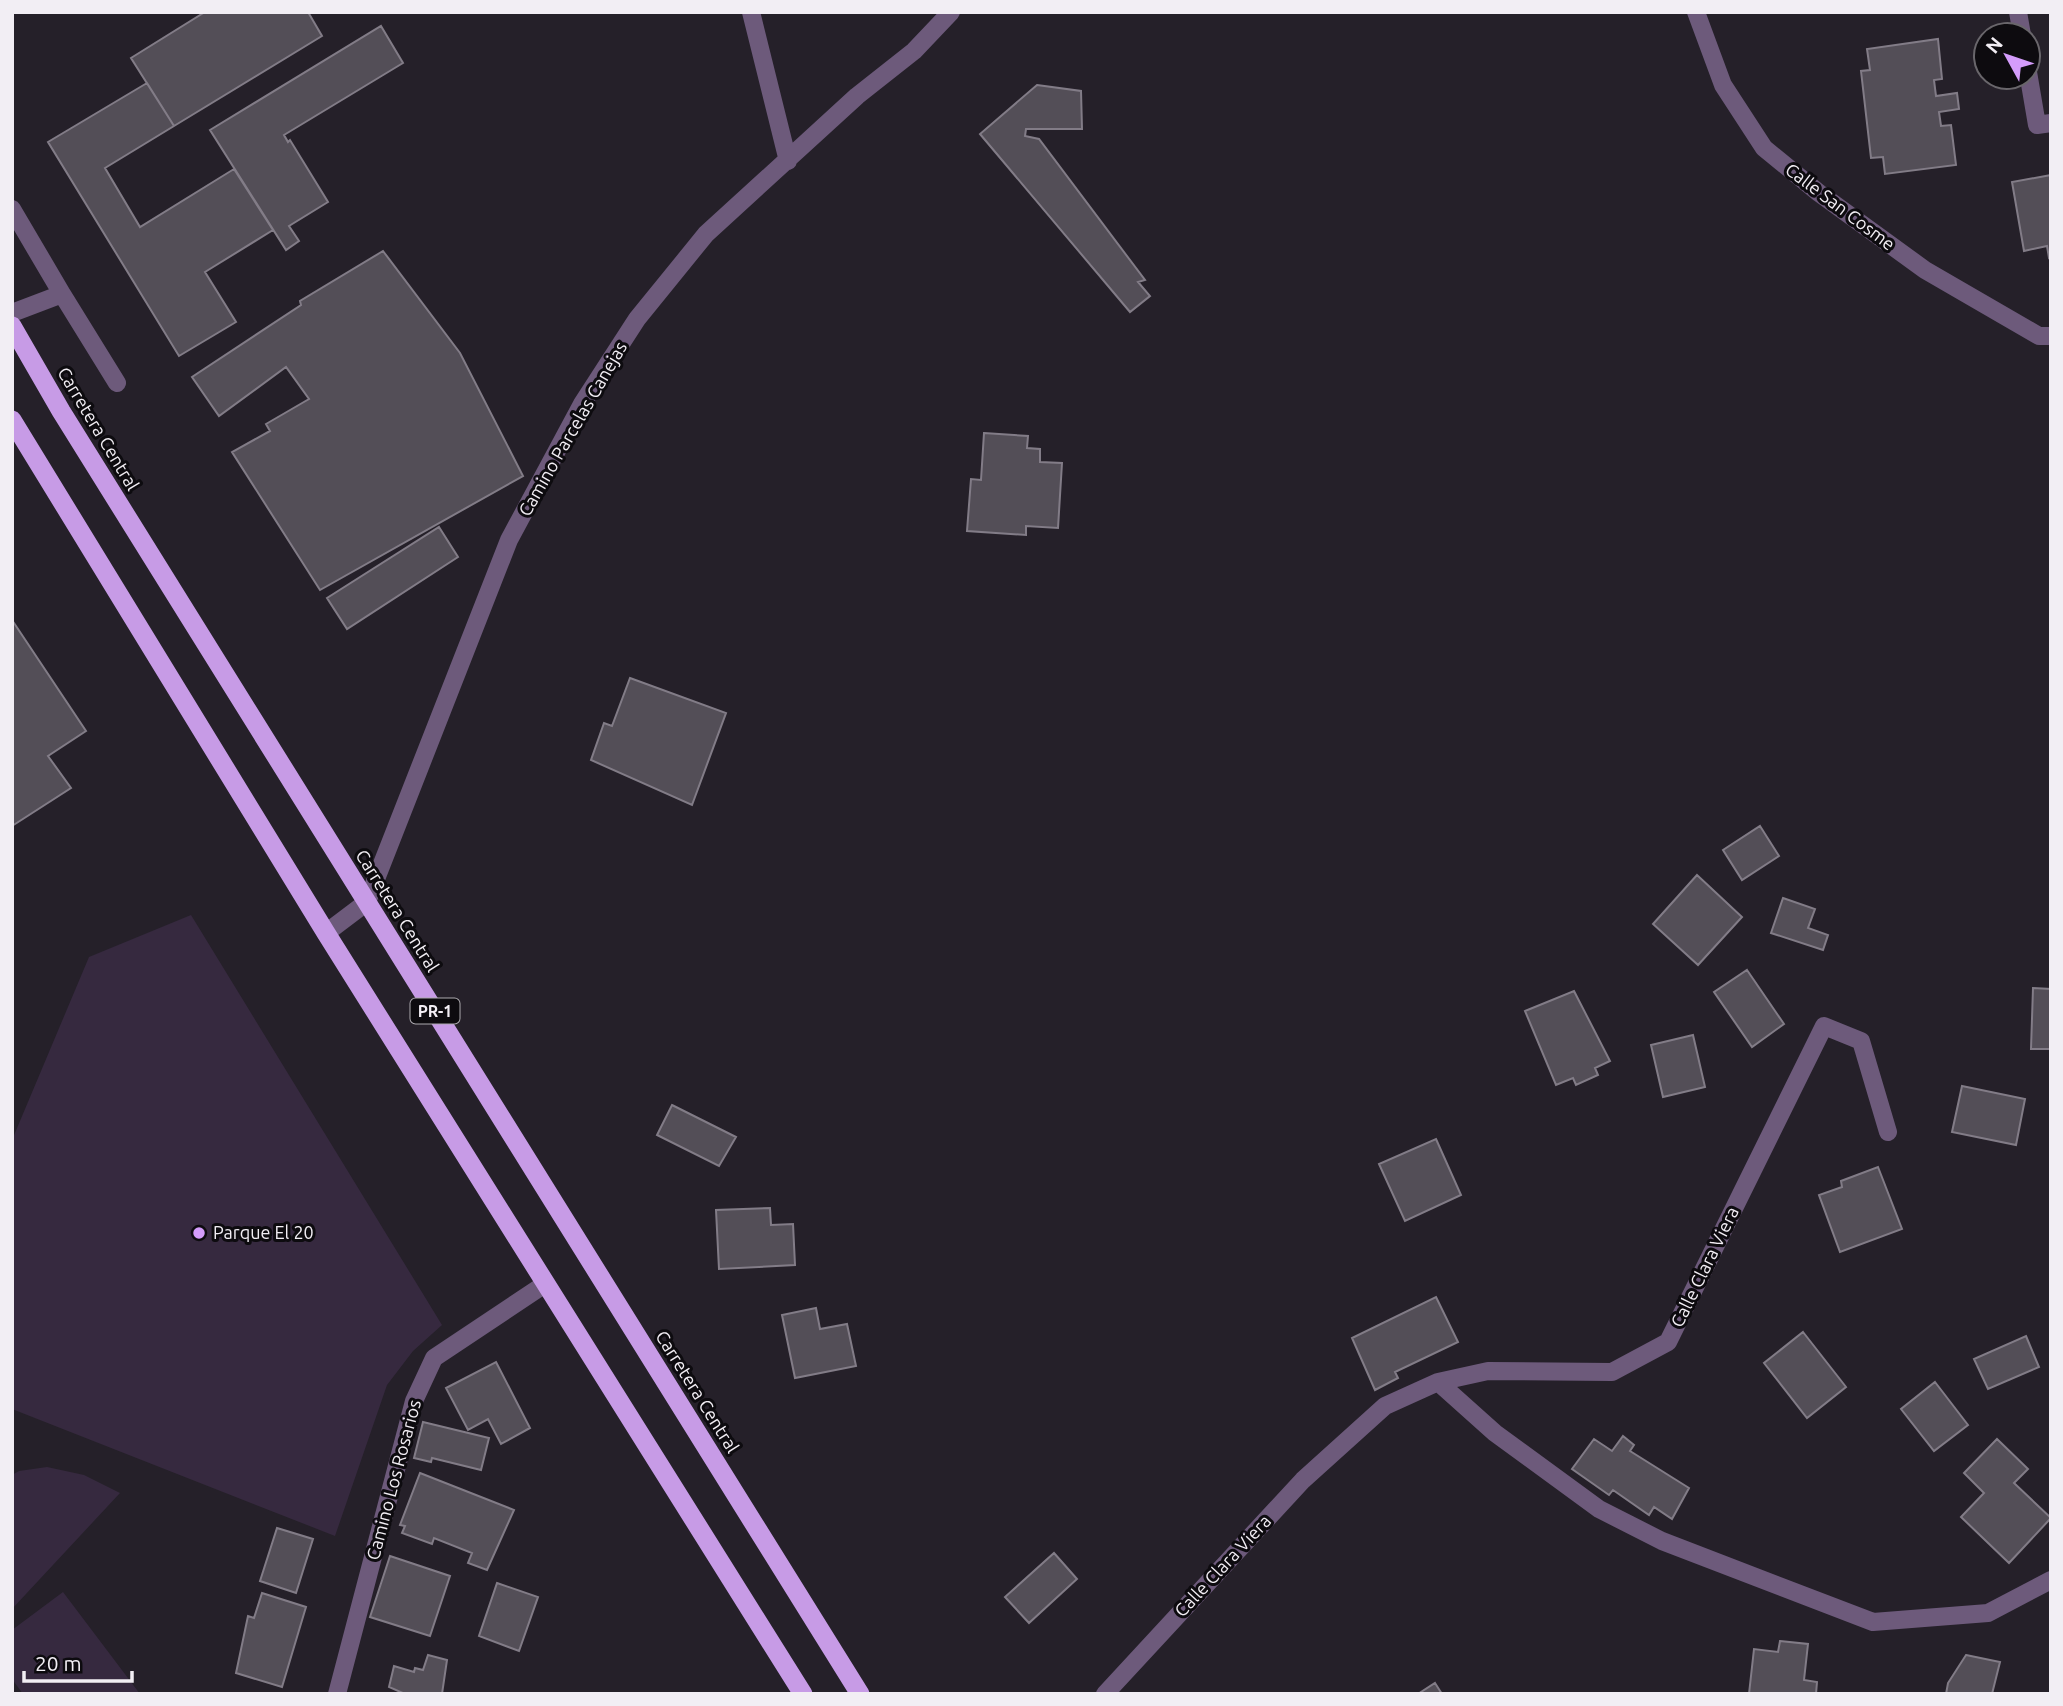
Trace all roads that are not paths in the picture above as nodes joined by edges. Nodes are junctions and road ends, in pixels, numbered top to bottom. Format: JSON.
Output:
{"nodes":[{"id":1,"x":751,"y":12,"type":"edge"},
{"id":2,"x":951,"y":12,"type":"edge"},
{"id":3,"x":1696,"y":12,"type":"edge"},
{"id":4,"x":2031,"y":91,"type":"edge"},
{"id":5,"x":2051,"y":123,"type":"edge"},
{"id":6,"x":788,"y":161,"type":"junction"},
{"id":7,"x":12,"y":209,"type":"edge"},
{"id":8,"x":62,"y":294,"type":"junction"},
{"id":9,"x":12,"y":313,"type":"edge"},
{"id":10,"x":12,"y":326,"type":"edge"},
{"id":11,"x":2047,"y":340,"type":"edge"},
{"id":12,"x":117,"y":383,"type":"dead end"},
{"id":13,"x":12,"y":420,"type":"edge"},
{"id":14,"x":367,"y":902,"type":"junction"},
{"id":15,"x":326,"y":933,"type":"junction"},
{"id":16,"x":1888,"y":1132,"type":"dead end"},
{"id":17,"x":545,"y":1284,"type":"junction"},
{"id":18,"x":1438,"y":1382,"type":"junction"},
{"id":19,"x":2051,"y":1580,"type":"edge"},
{"id":20,"x":337,"y":1694,"type":"edge"},
{"id":21,"x":803,"y":1694,"type":"edge"},
{"id":22,"x":860,"y":1694,"type":"edge"},
{"id":23,"x":1105,"y":1694,"type":"edge"}],
"edges":[{"from":1,"to":6,"type":"street"},
{"from":2,"to":6,"type":"street","name":"Camino Parcelas Canejas"},
{"from":3,"to":11,"type":"street","name":"Calle San Cosme"},
{"from":4,"to":5,"type":"street"},
{"from":6,"to":14,"type":"street","name":"Camino Parcelas Canejas"},
{"from":7,"to":8,"type":"street"},
{"from":8,"to":9,"type":"street"},
{"from":8,"to":12,"type":"street"},
{"from":10,"to":14,"type":"highway","name":"Carretera Central","number":"PR-1"},
{"from":13,"to":15,"type":"highway","number":"PR-1"},
{"from":14,"to":15,"type":"street"},
{"from":14,"to":22,"type":"highway","name":"Carretera Central","number":"PR-1"},
{"from":15,"to":17,"type":"highway","number":"PR-1"},
{"from":16,"to":18,"type":"street","name":"Calle Clara Viera"},
{"from":17,"to":20,"type":"street","name":"Camino Los Rosarios"},
{"from":17,"to":21,"type":"highway","number":"PR-1"},
{"from":18,"to":19,"type":"street"},
{"from":18,"to":23,"type":"street","name":"Calle Clara Viera"}]}
